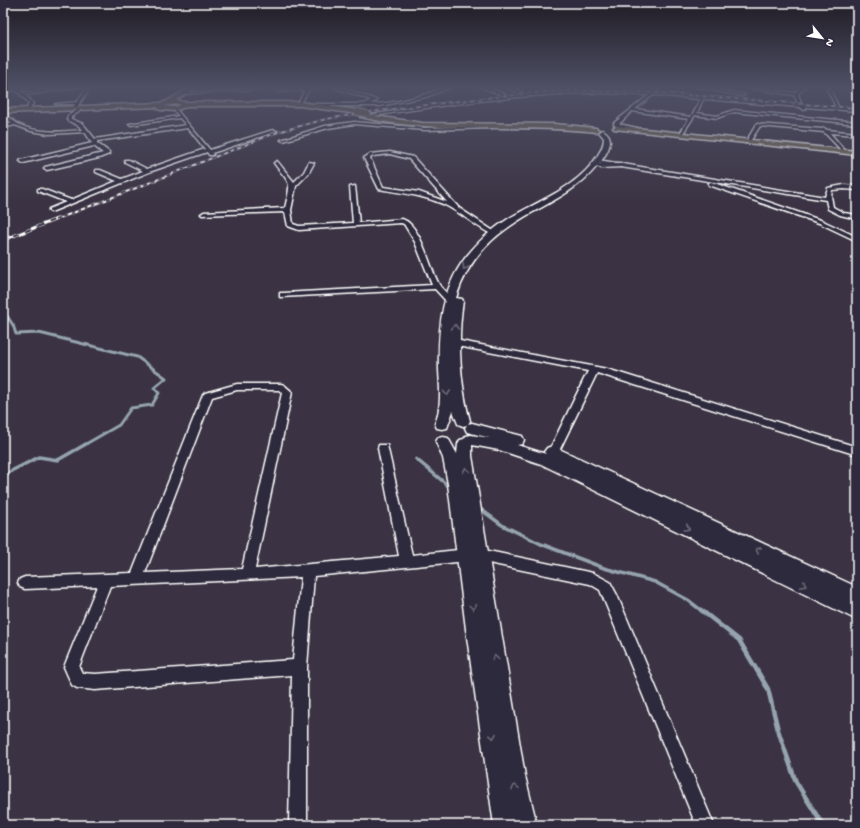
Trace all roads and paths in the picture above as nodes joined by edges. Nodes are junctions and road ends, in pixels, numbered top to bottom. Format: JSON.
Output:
{"nodes":[{"id":1,"x":18,"y":126,"type":"edge"},
{"id":2,"x":81,"y":126,"type":"edge"},
{"id":3,"x":189,"y":126,"type":"joint"},
{"id":4,"x":336,"y":126,"type":"edge"},
{"id":5,"x":381,"y":126,"type":"edge"},
{"id":6,"x":526,"y":126,"type":"edge"},
{"id":7,"x":546,"y":126,"type":"edge"},
{"id":8,"x":569,"y":126,"type":"edge"},
{"id":9,"x":618,"y":126,"type":"edge"},
{"id":10,"x":687,"y":126,"type":"edge"},
{"id":11,"x":821,"y":126,"type":"edge"},
{"id":12,"x":599,"y":129,"type":"junction"},
{"id":13,"x":275,"y":130,"type":"dead end"},
{"id":14,"x":84,"y":131,"type":"junction"},
{"id":15,"x":615,"y":131,"type":"junction"},
{"id":16,"x":827,"y":131,"type":"junction"},
{"id":17,"x":681,"y":134,"type":"junction"},
{"id":18,"x":857,"y":134,"type":"edge"},
{"id":19,"x":283,"y":140,"type":"dead end"},
{"id":20,"x":95,"y":142,"type":"junction"},
{"id":21,"x":748,"y":142,"type":"junction"},
{"id":22,"x":209,"y":152,"type":"junction"},
{"id":23,"x":844,"y":152,"type":"junction"},
{"id":24,"x":857,"y":154,"type":"edge"},
{"id":25,"x":127,"y":161,"type":"dead end"},
{"id":26,"x":23,"y":162,"type":"dead end"},
{"id":27,"x":603,"y":162,"type":"junction"},
{"id":28,"x":276,"y":163,"type":"dead end"},
{"id":29,"x":311,"y":163,"type":"dead end"},
{"id":30,"x":619,"y":164,"type":"junction"},
{"id":31,"x":47,"y":168,"type":"dead end"},
{"id":32,"x":98,"y":171,"type":"dead end"},
{"id":33,"x":147,"y":171,"type":"junction"},
{"id":34,"x":692,"y":177,"type":"junction"},
{"id":35,"x":122,"y":181,"type":"junction"},
{"id":36,"x":293,"y":186,"type":"junction"},
{"id":37,"x":353,"y":187,"type":"dead end"},
{"id":38,"x":857,"y":188,"type":"edge"},
{"id":39,"x":40,"y":190,"type":"dead end"},
{"id":40,"x":828,"y":198,"type":"junction"},
{"id":41,"x":71,"y":202,"type":"junction"},
{"id":42,"x":457,"y":209,"type":"junction"},
{"id":43,"x":51,"y":210,"type":"dead end"},
{"id":44,"x":288,"y":210,"type":"junction"},
{"id":45,"x":204,"y":214,"type":"dead end"},
{"id":46,"x":857,"y":217,"type":"edge"},
{"id":47,"x":356,"y":225,"type":"junction"},
{"id":48,"x":494,"y":233,"type":"junction"},
{"id":49,"x":857,"y":239,"type":"edge"},
{"id":50,"x":437,"y":287,"type":"junction"},
{"id":51,"x":283,"y":295,"type":"dead end"},
{"id":52,"x":449,"y":299,"type":"junction"},
{"id":53,"x":455,"y":343,"type":"junction"},
{"id":54,"x":594,"y":369,"type":"junction"},
{"id":55,"x":442,"y":424,"type":"junction"},
{"id":56,"x":468,"y":433,"type":"junction"},
{"id":57,"x":443,"y":442,"type":"junction"},
{"id":58,"x":383,"y":448,"type":"dead end"},
{"id":59,"x":857,"y":451,"type":"edge"},
{"id":60,"x":553,"y":453,"type":"junction"},
{"id":61,"x":464,"y":497,"type":"junction"},
{"id":62,"x":473,"y":555,"type":"junction"},
{"id":63,"x":407,"y":562,"type":"junction"},
{"id":64,"x":308,"y":571,"type":"junction"},
{"id":65,"x":247,"y":575,"type":"junction"},
{"id":66,"x":136,"y":579,"type":"junction"},
{"id":67,"x":106,"y":580,"type":"junction"},
{"id":68,"x":25,"y":583,"type":"dead end"},
{"id":69,"x":857,"y":596,"type":"edge"},
{"id":70,"x":857,"y":610,"type":"edge"},
{"id":71,"x":300,"y":667,"type":"junction"},
{"id":72,"x":298,"y":825,"type":"edge"},
{"id":73,"x":507,"y":825,"type":"edge"},
{"id":74,"x":524,"y":825,"type":"edge"},
{"id":75,"x":705,"y":825,"type":"edge"}],
"edges":[{"from":1,"to":14,"type":"street"},
{"from":2,"to":14,"type":"street"},
{"from":3,"to":20,"type":"street"},
{"from":3,"to":22,"type":"street"},
{"from":4,"to":19,"type":"street"},
{"from":5,"to":6,"type":"street"},
{"from":7,"to":12,"type":"main road"},
{"from":8,"to":12,"type":"main road"},
{"from":9,"to":17,"type":"street"},
{"from":10,"to":17,"type":"street"},
{"from":11,"to":16,"type":"street"},
{"from":12,"to":15,"type":"main road"},
{"from":12,"to":27,"type":"main road"},
{"from":13,"to":22,"type":"street"},
{"from":14,"to":20,"type":"street"},
{"from":15,"to":17,"type":"main road"},
{"from":15,"to":24,"type":"main road"},
{"from":15,"to":27,"type":"main road"},
{"from":16,"to":18,"type":"street"},
{"from":16,"to":21,"type":"street"},
{"from":16,"to":23,"type":"street"},
{"from":17,"to":21,"type":"main road"},
{"from":20,"to":26,"type":"street"},
{"from":20,"to":31,"type":"street"},
{"from":21,"to":23,"type":"main road"},
{"from":22,"to":33,"type":"street"},
{"from":23,"to":24,"type":"main road"},
{"from":25,"to":33,"type":"street"},
{"from":27,"to":30,"type":"main road"},
{"from":27,"to":48,"type":"main road"},
{"from":53,"to":27,"type":"main road","one_way":true},
{"from":28,"to":36,"type":"street"},
{"from":29,"to":36,"type":"street"},
{"from":30,"to":34,"type":"street"},
{"from":30,"to":40,"type":"street"},
{"from":32,"to":35,"type":"street"},
{"from":33,"to":35,"type":"street"},
{"from":34,"to":40,"type":"street"},
{"from":34,"to":49,"type":"street"},
{"from":35,"to":41,"type":"street"},
{"from":36,"to":44,"type":"street"},
{"from":37,"to":47,"type":"street"},
{"from":38,"to":40,"type":"street"},
{"from":39,"to":41,"type":"street"},
{"from":40,"to":46,"type":"street"},
{"from":41,"to":43,"type":"street"},
{"from":42,"to":42,"type":"street"},
{"from":42,"to":48,"type":"street"},
{"from":44,"to":45,"type":"street"},
{"from":44,"to":47,"type":"street"},
{"from":47,"to":50,"type":"street"},
{"from":48,"to":52,"type":"main road","one_way":true},
{"from":50,"to":51,"type":"street"},
{"from":50,"to":52,"type":"street"},
{"from":52,"to":55,"type":"main road","one_way":true},
{"from":53,"to":54,"type":"street"},
{"from":53,"to":56,"type":"main road"},
{"from":54,"to":59,"type":"street"},
{"from":54,"to":60,"type":"street"},
{"from":55,"to":56,"type":"main road"},
{"from":55,"to":57,"type":"main road"},
{"from":56,"to":57,"type":"main road"},
{"from":56,"to":60,"type":"main road"},
{"from":61,"to":56,"type":"main road","one_way":true},
{"from":56,"to":70,"type":"main road","one_way":true},
{"from":57,"to":61,"type":"main road"},
{"from":58,"to":63,"type":"street"},
{"from":69,"to":60,"type":"main road","one_way":true},
{"from":61,"to":62,"type":"main road"},
{"from":62,"to":63,"type":"street"},
{"from":62,"to":73,"type":"main road","one_way":true},
{"from":74,"to":62,"type":"main road","one_way":true},
{"from":62,"to":75,"type":"street"},
{"from":63,"to":64,"type":"street"},
{"from":64,"to":65,"type":"street"},
{"from":64,"to":71,"type":"street"},
{"from":65,"to":66,"type":"street"},
{"from":65,"to":66,"type":"street"},
{"from":66,"to":67,"type":"street"},
{"from":67,"to":68,"type":"street"},
{"from":67,"to":71,"type":"street"},
{"from":71,"to":72,"type":"street"}]}
